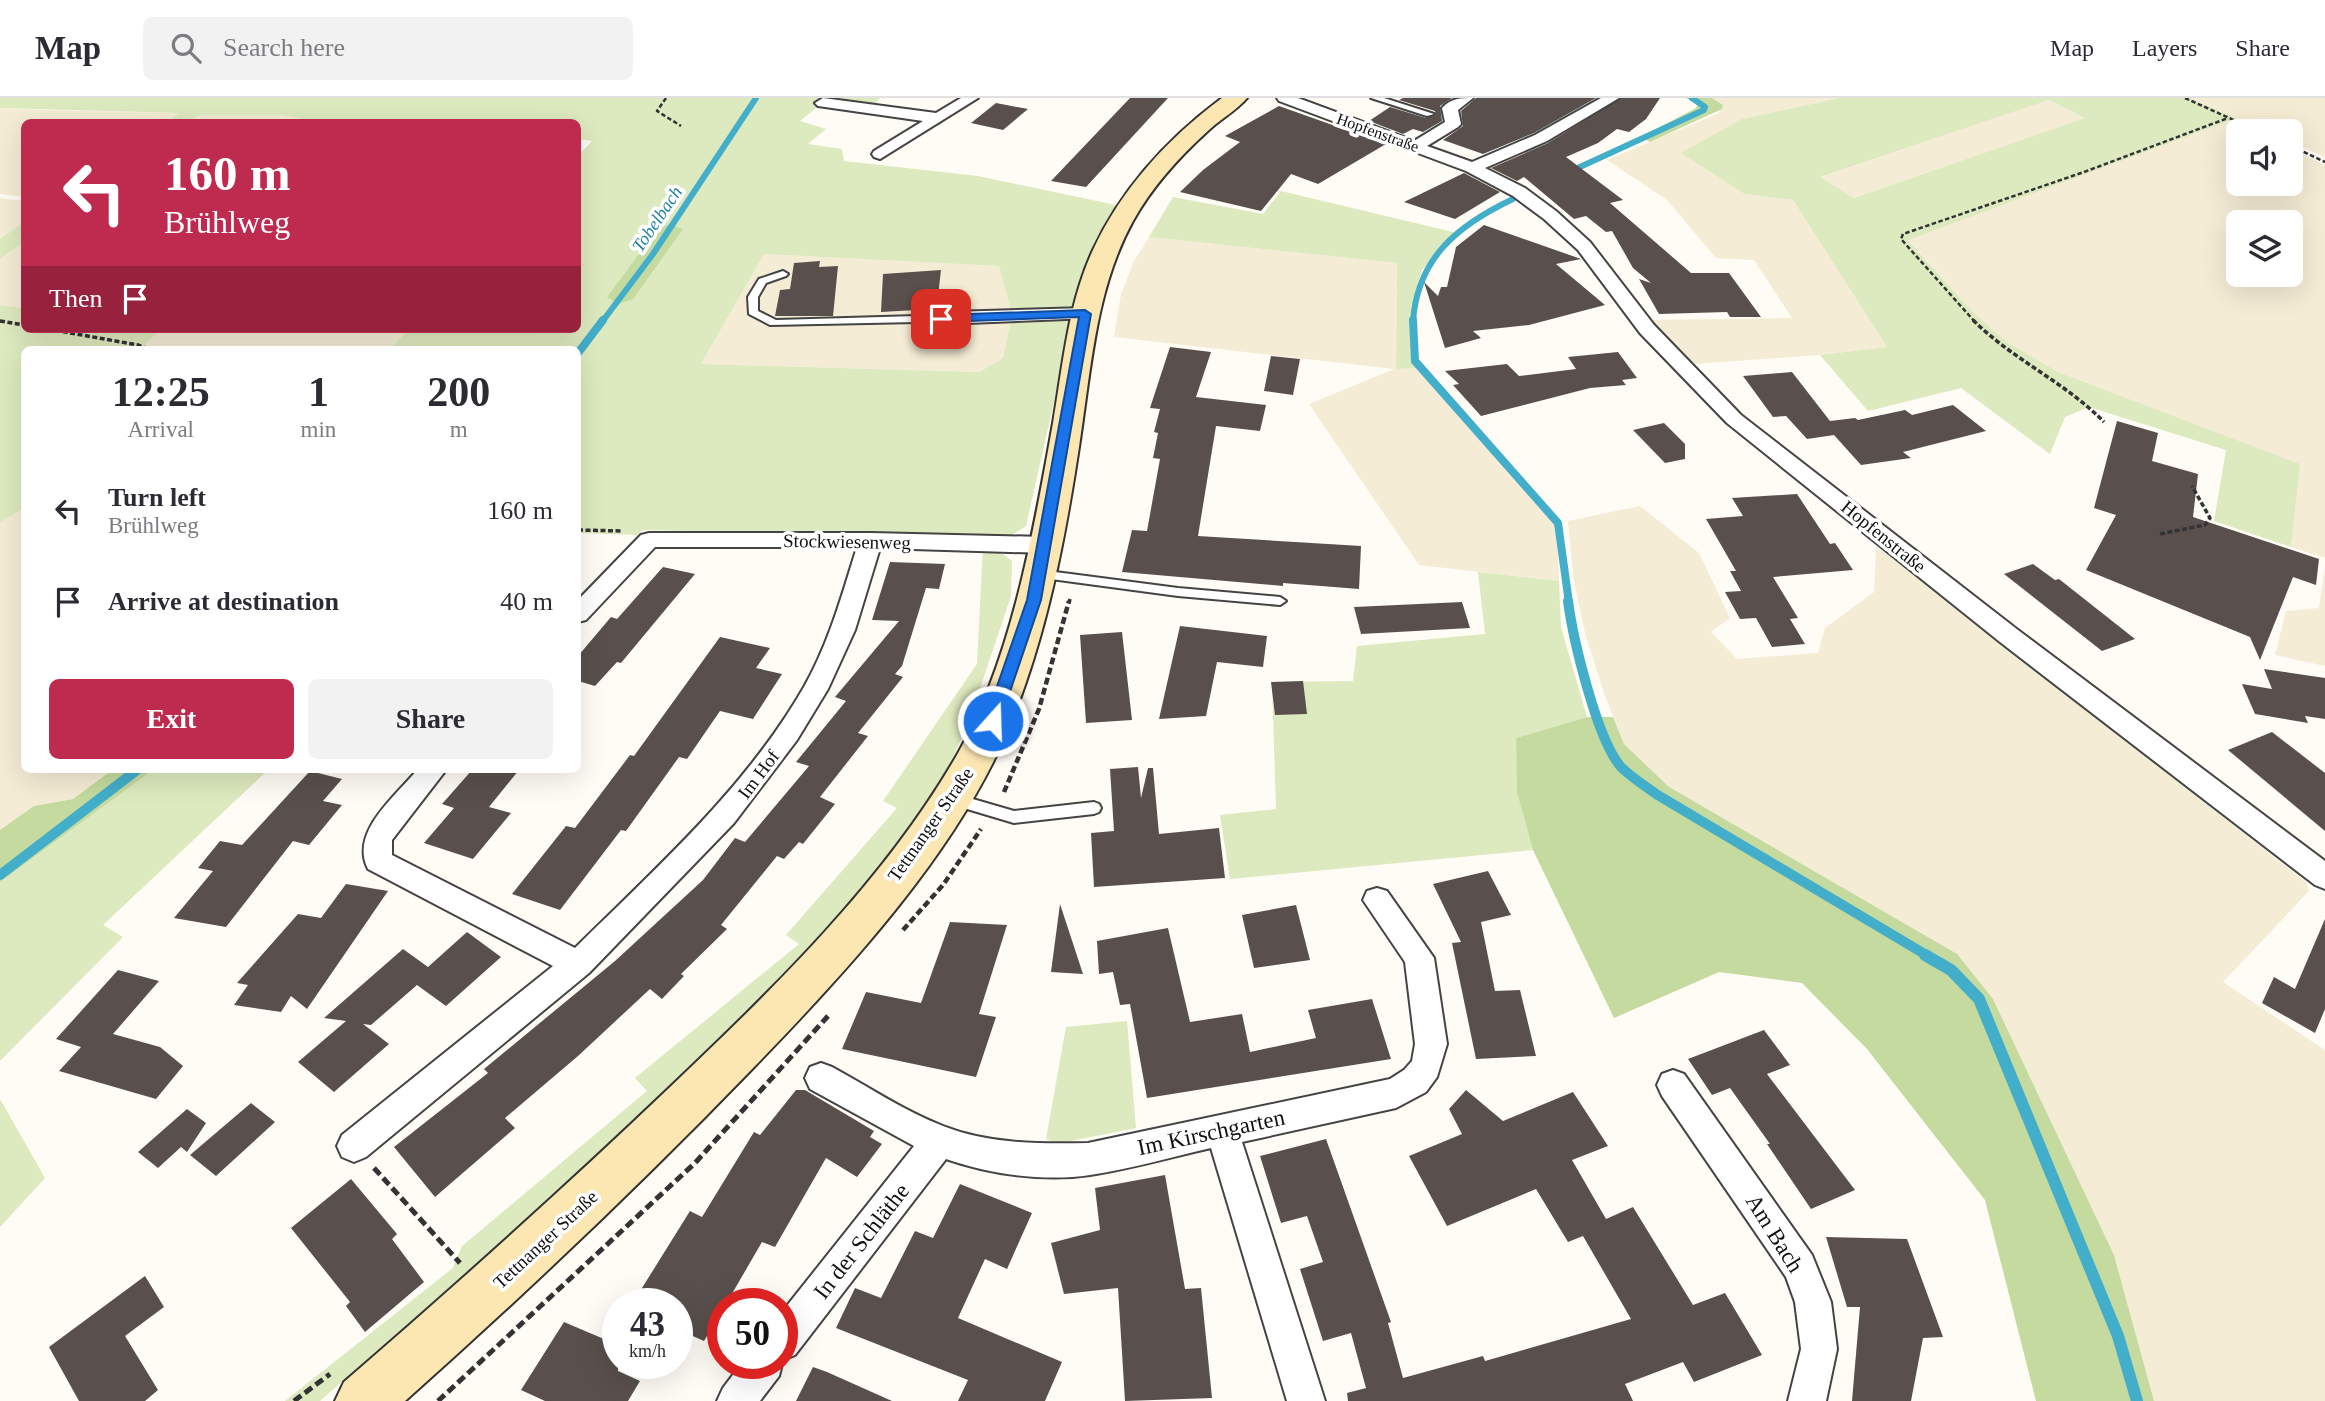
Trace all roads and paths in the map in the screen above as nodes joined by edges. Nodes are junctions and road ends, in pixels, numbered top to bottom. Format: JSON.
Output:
{"nodes":[{"id":1,"x":666,"y":98,"type":"edge"},
{"id":2,"x":971,"y":98,"type":"edge"},
{"id":3,"x":1236,"y":98,"type":"edge"},
{"id":4,"x":1284,"y":98,"type":"edge"},
{"id":5,"x":1375,"y":98,"type":"edge"},
{"id":6,"x":1410,"y":98,"type":"edge"},
{"id":7,"x":1466,"y":98,"type":"edge"},
{"id":8,"x":1612,"y":98,"type":"edge"},
{"id":9,"x":2185,"y":98,"type":"edge"},
{"id":10,"x":823,"y":103,"type":"dead end"},
{"id":11,"x":1398,"y":105,"type":"junction"},
{"id":12,"x":1430,"y":114,"type":"dead end"},
{"id":13,"x":937,"y":118,"type":"junction"},
{"id":14,"x":2228,"y":118,"type":"joint"},
{"id":15,"x":681,"y":126,"type":"dead end"},
{"id":16,"x":1416,"y":146,"type":"junction"},
{"id":17,"x":2303,"y":152,"type":"edge"},
{"id":18,"x":880,"y":154,"type":"dead end"},
{"id":19,"x":2325,"y":162,"type":"edge"},
{"id":20,"x":1472,"y":168,"type":"junction"},
{"id":21,"x":783,"y":274,"type":"dead end"},
{"id":22,"x":1085,"y":314,"type":"junction"},
{"id":23,"x":917,"y":319,"type":"joint"},
{"id":24,"x":0,"y":321,"type":"edge"},
{"id":25,"x":21,"y":324,"type":"edge"},
{"id":26,"x":70,"y":333,"type":"edge"},
{"id":27,"x":141,"y":346,"type":"edge"},
{"id":28,"x":2104,"y":422,"type":"dead end"},
{"id":29,"x":2192,"y":486,"type":"dead end"},
{"id":30,"x":581,"y":530,"type":"edge"},
{"id":31,"x":2160,"y":534,"type":"dead end"},
{"id":32,"x":649,"y":540,"type":"junction"},
{"id":33,"x":871,"y":540,"type":"junction"},
{"id":34,"x":1043,"y":560,"type":"junction"},
{"id":35,"x":1280,"y":601,"type":"dead end"},
{"id":36,"x":581,"y":611,"type":"edge"},
{"id":37,"x":430,"y":773,"type":"edge"},
{"id":38,"x":951,"y":798,"type":"junction"},
{"id":39,"x":1094,"y":808,"type":"dead end"},
{"id":40,"x":2325,"y":877,"type":"edge"},
{"id":41,"x":1377,"y":900,"type":"dead end"},
{"id":42,"x":578,"y":964,"type":"junction"},
{"id":43,"x":821,"y":1077,"type":"dead end"},
{"id":44,"x":1673,"y":1085,"type":"dead end"},
{"id":45,"x":1222,"y":1129,"type":"junction"},
{"id":46,"x":939,"y":1141,"type":"junction"},
{"id":47,"x":354,"y":1146,"type":"joint"},
{"id":48,"x":451,"y":1273,"type":"dead end"},
{"id":49,"x":798,"y":1322,"type":"edge"},
{"id":50,"x":336,"y":1369,"type":"dead end"},
{"id":51,"x":753,"y":1379,"type":"edge"},
{"id":52,"x":294,"y":1401,"type":"edge"},
{"id":53,"x":363,"y":1401,"type":"edge"},
{"id":54,"x":736,"y":1401,"type":"edge"},
{"id":55,"x":1306,"y":1401,"type":"edge"},
{"id":56,"x":1807,"y":1401,"type":"edge"}],
"edges":[{"from":1,"to":15,"type":"path"},
{"from":2,"to":13,"type":"street"},
{"from":3,"to":22,"type":"main road","name":"Tettnanger Straße"},
{"from":4,"to":16,"type":"street","name":"Hopfenstraße"},
{"from":5,"to":11,"type":"lane"},
{"from":6,"to":11,"type":"lane"},
{"from":7,"to":16,"type":"street"},
{"from":8,"to":20,"type":"street"},
{"from":9,"to":14,"type":"path"},
{"from":10,"to":13,"type":"street"},
{"from":11,"to":12,"type":"lane"},
{"from":13,"to":18,"type":"street"},
{"from":14,"to":28,"type":"path"},
{"from":16,"to":20,"type":"street","name":"Hopfenstraße"},
{"from":17,"to":19,"type":"path"},
{"from":20,"to":40,"type":"street","name":"Hopfenstraße"},
{"from":21,"to":23,"type":"lane"},
{"from":22,"to":23,"type":"street"},
{"from":22,"to":34,"type":"main road","name":"Tettnanger Straße"},
{"from":24,"to":25,"type":"path"},
{"from":26,"to":27,"type":"path"},
{"from":29,"to":31,"type":"path"},
{"from":30,"to":32,"type":"path"},
{"from":32,"to":33,"type":"street","name":"Stockwiesenweg"},
{"from":32,"to":36,"type":"street"},
{"from":33,"to":34,"type":"street","name":"Stockwiesenweg"},
{"from":33,"to":42,"type":"street","name":"Im Hof"},
{"from":34,"to":35,"type":"lane"},
{"from":34,"to":38,"type":"main road","name":"Tettnanger Straße"},
{"from":37,"to":42,"type":"street"},
{"from":38,"to":39,"type":"lane"},
{"from":38,"to":53,"type":"main road","name":"Tettnanger Straße"},
{"from":41,"to":45,"type":"street","name":"Im Kirschgarten"},
{"from":42,"to":47,"type":"street","name":"Im Hof"},
{"from":43,"to":46,"type":"street","name":"Im Kirschgarten"},
{"from":44,"to":56,"type":"street","name":"Am Bach"},
{"from":45,"to":46,"type":"street","name":"Im Kirschgarten"},
{"from":45,"to":55,"type":"street"},
{"from":46,"to":49,"type":"street","name":"In der Schläthe"},
{"from":47,"to":48,"type":"path"},
{"from":50,"to":52,"type":"path"},
{"from":51,"to":54,"type":"street"}]}
